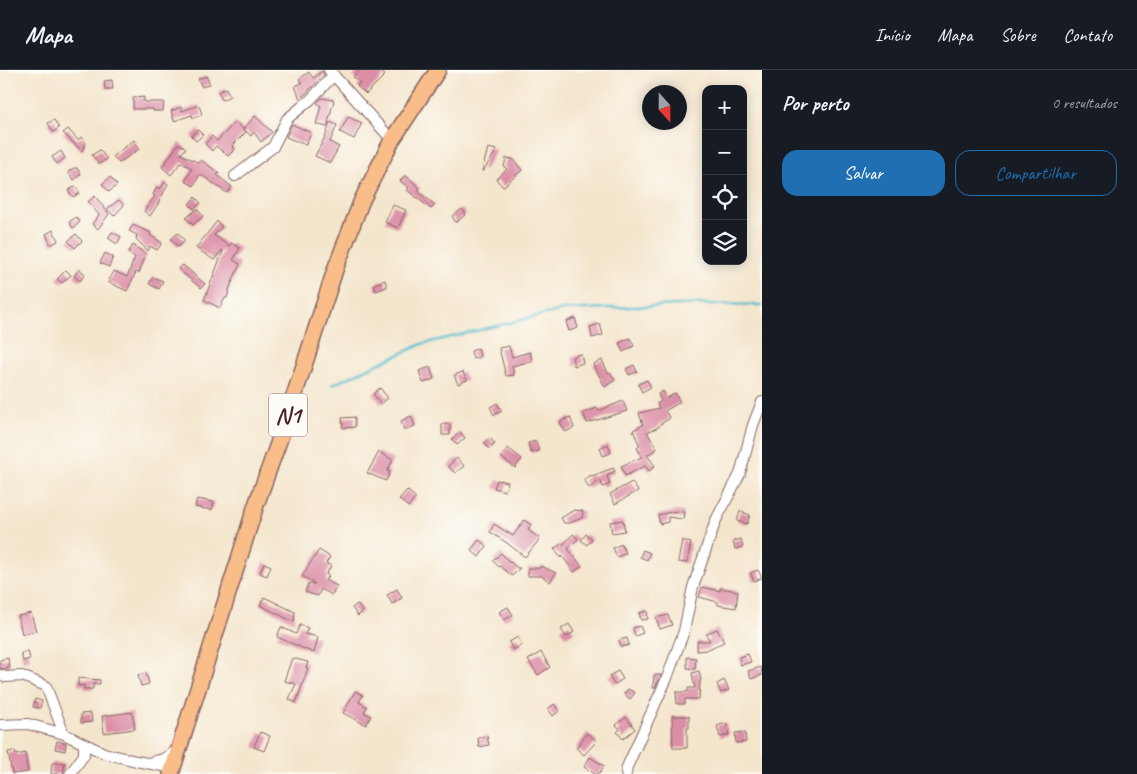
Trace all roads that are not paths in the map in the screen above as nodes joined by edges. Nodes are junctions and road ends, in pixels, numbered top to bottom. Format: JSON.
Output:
{"nodes":[{"id":1,"x":438,"y":70,"type":"edge"},
{"id":2,"x":332,"y":73,"type":"edge"},
{"id":3,"x":392,"y":140,"type":"junction"},
{"id":4,"x":235,"y":176,"type":"dead end"},
{"id":5,"x":762,"y":402,"type":"edge"},
{"id":6,"x":0,"y":676,"type":"edge"},
{"id":7,"x":0,"y":725,"type":"edge"},
{"id":8,"x":64,"y":734,"type":"junction"},
{"id":9,"x":84,"y":745,"type":"junction"},
{"id":10,"x":179,"y":749,"type":"junction"},
{"id":11,"x":136,"y":761,"type":"junction"},
{"id":12,"x":172,"y":771,"type":"edge"},
{"id":13,"x":70,"y":774,"type":"edge"},
{"id":14,"x":626,"y":774,"type":"edge"}],
"edges":[{"from":1,"to":3,"type":"highway","number":"N1"},
{"from":2,"to":3,"type":"street"},
{"from":2,"to":4,"type":"street"},
{"from":3,"to":10,"type":"highway","number":"N1"},
{"from":5,"to":14,"type":"street"},
{"from":6,"to":8,"type":"street"},
{"from":7,"to":8,"type":"street"},
{"from":8,"to":9,"type":"street"},
{"from":9,"to":11,"type":"street"},
{"from":9,"to":13,"type":"street"},
{"from":10,"to":11,"type":"street"},
{"from":10,"to":12,"type":"highway","number":"N1"},
{"from":11,"to":12,"type":"street"}]}
